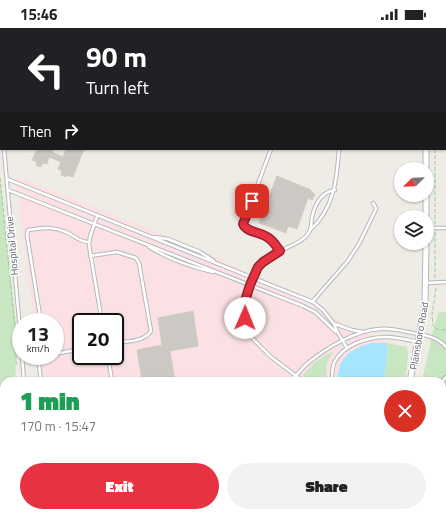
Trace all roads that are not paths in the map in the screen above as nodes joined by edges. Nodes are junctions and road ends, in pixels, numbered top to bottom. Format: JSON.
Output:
{"nodes":[{"id":1,"x":4,"y":150,"type":"edge"},
{"id":2,"x":271,"y":150,"type":"edge"},
{"id":3,"x":339,"y":150,"type":"edge"},
{"id":4,"x":426,"y":150,"type":"edge"},
{"id":5,"x":426,"y":162,"type":"edge"},
{"id":6,"x":7,"y":179,"type":"junction"},
{"id":7,"x":8,"y":190,"type":"junction"},
{"id":8,"x":335,"y":190,"type":"junction"},
{"id":9,"x":372,"y":203,"type":"dead end"},
{"id":10,"x":97,"y":216,"type":"junction"},
{"id":11,"x":94,"y":224,"type":"junction"},
{"id":12,"x":434,"y":228,"type":"edge"},
{"id":13,"x":446,"y":228,"type":"edge"},
{"id":14,"x":310,"y":230,"type":"junction"},
{"id":15,"x":89,"y":242,"type":"junction"},
{"id":16,"x":426,"y":250,"type":"edge"},
{"id":17,"x":280,"y":251,"type":"junction"},
{"id":18,"x":90,"y":256,"type":"junction"},
{"id":19,"x":252,"y":278,"type":"junction"},
{"id":20,"x":446,"y":282,"type":"edge"},
{"id":21,"x":426,"y":283,"type":"junction"},
{"id":22,"x":250,"y":285,"type":"junction"},
{"id":23,"x":312,"y":302,"type":"junction"},
{"id":24,"x":19,"y":313,"type":"edge"},
{"id":25,"x":40,"y":313,"type":"edge"},
{"id":26,"x":100,"y":313,"type":"edge"},
{"id":27,"x":334,"y":324,"type":"junction"},
{"id":28,"x":365,"y":332,"type":"junction"},
{"id":29,"x":338,"y":333,"type":"junction"},
{"id":30,"x":420,"y":334,"type":"junction"},
{"id":31,"x":342,"y":341,"type":"junction"},
{"id":32,"x":124,"y":342,"type":"edge"},
{"id":33,"x":419,"y":342,"type":"junction"},
{"id":34,"x":446,"y":347,"type":"edge"},
{"id":35,"x":347,"y":348,"type":"junction"},
{"id":36,"x":23,"y":365,"type":"edge"},
{"id":37,"x":39,"y":365,"type":"edge"},
{"id":38,"x":109,"y":365,"type":"edge"},
{"id":39,"x":297,"y":375,"type":"joint"},
{"id":40,"x":24,"y":377,"type":"edge"},
{"id":41,"x":41,"y":377,"type":"edge"},
{"id":42,"x":111,"y":377,"type":"edge"},
{"id":43,"x":332,"y":377,"type":"edge"},
{"id":44,"x":411,"y":377,"type":"edge"}],
"edges":[{"from":1,"to":6,"type":"lane","name":"Hospital Drive"},
{"from":2,"to":17,"type":"lane"},
{"from":3,"to":8,"type":"lane"},
{"from":4,"to":5,"type":"street"},
{"from":6,"to":7,"type":"lane","name":"Hospital Drive"},
{"from":6,"to":10,"type":"lane"},
{"from":7,"to":11,"type":"lane"},
{"from":7,"to":24,"type":"lane","name":"Hospital Drive"},
{"from":8,"to":14,"type":"lane"},
{"from":8,"to":14,"type":"lane"},
{"from":9,"to":23,"type":"lane"},
{"from":10,"to":11,"type":"lane"},
{"from":10,"to":19,"type":"lane"},
{"from":11,"to":15,"type":"lane"},
{"from":11,"to":22,"type":"lane"},
{"from":12,"to":13,"type":"lane"},
{"from":14,"to":17,"type":"lane"},
{"from":15,"to":18,"type":"lane"},
{"from":15,"to":25,"type":"lane"},
{"from":16,"to":21,"type":"street","name":"Plainsboro Road"},
{"from":17,"to":19,"type":"lane"},
{"from":18,"to":26,"type":"lane"},
{"from":18,"to":32,"type":"lane"},
{"from":19,"to":22,"type":"lane"},
{"from":19,"to":23,"type":"lane"},
{"from":20,"to":21,"type":"lane"},
{"from":21,"to":30,"type":"street","name":"Plainsboro Road"},
{"from":22,"to":29,"type":"lane"},
{"from":22,"to":39,"type":"lane"},
{"from":23,"to":27,"type":"lane"},
{"from":27,"to":28,"type":"lane"},
{"from":27,"to":29,"type":"lane"},
{"from":28,"to":30,"type":"lane"},
{"from":28,"to":31,"type":"lane"},
{"from":29,"to":31,"type":"lane"},
{"from":30,"to":33,"type":"street","name":"Plainsboro Road"},
{"from":30,"to":34,"type":"lane"},
{"from":31,"to":35,"type":"lane"},
{"from":31,"to":39,"type":"lane"},
{"from":33,"to":35,"type":"lane"},
{"from":33,"to":44,"type":"street","name":"Plainsboro Road"},
{"from":35,"to":43,"type":"lane"},
{"from":36,"to":40,"type":"lane"},
{"from":37,"to":41,"type":"lane"},
{"from":38,"to":42,"type":"lane"}]}
